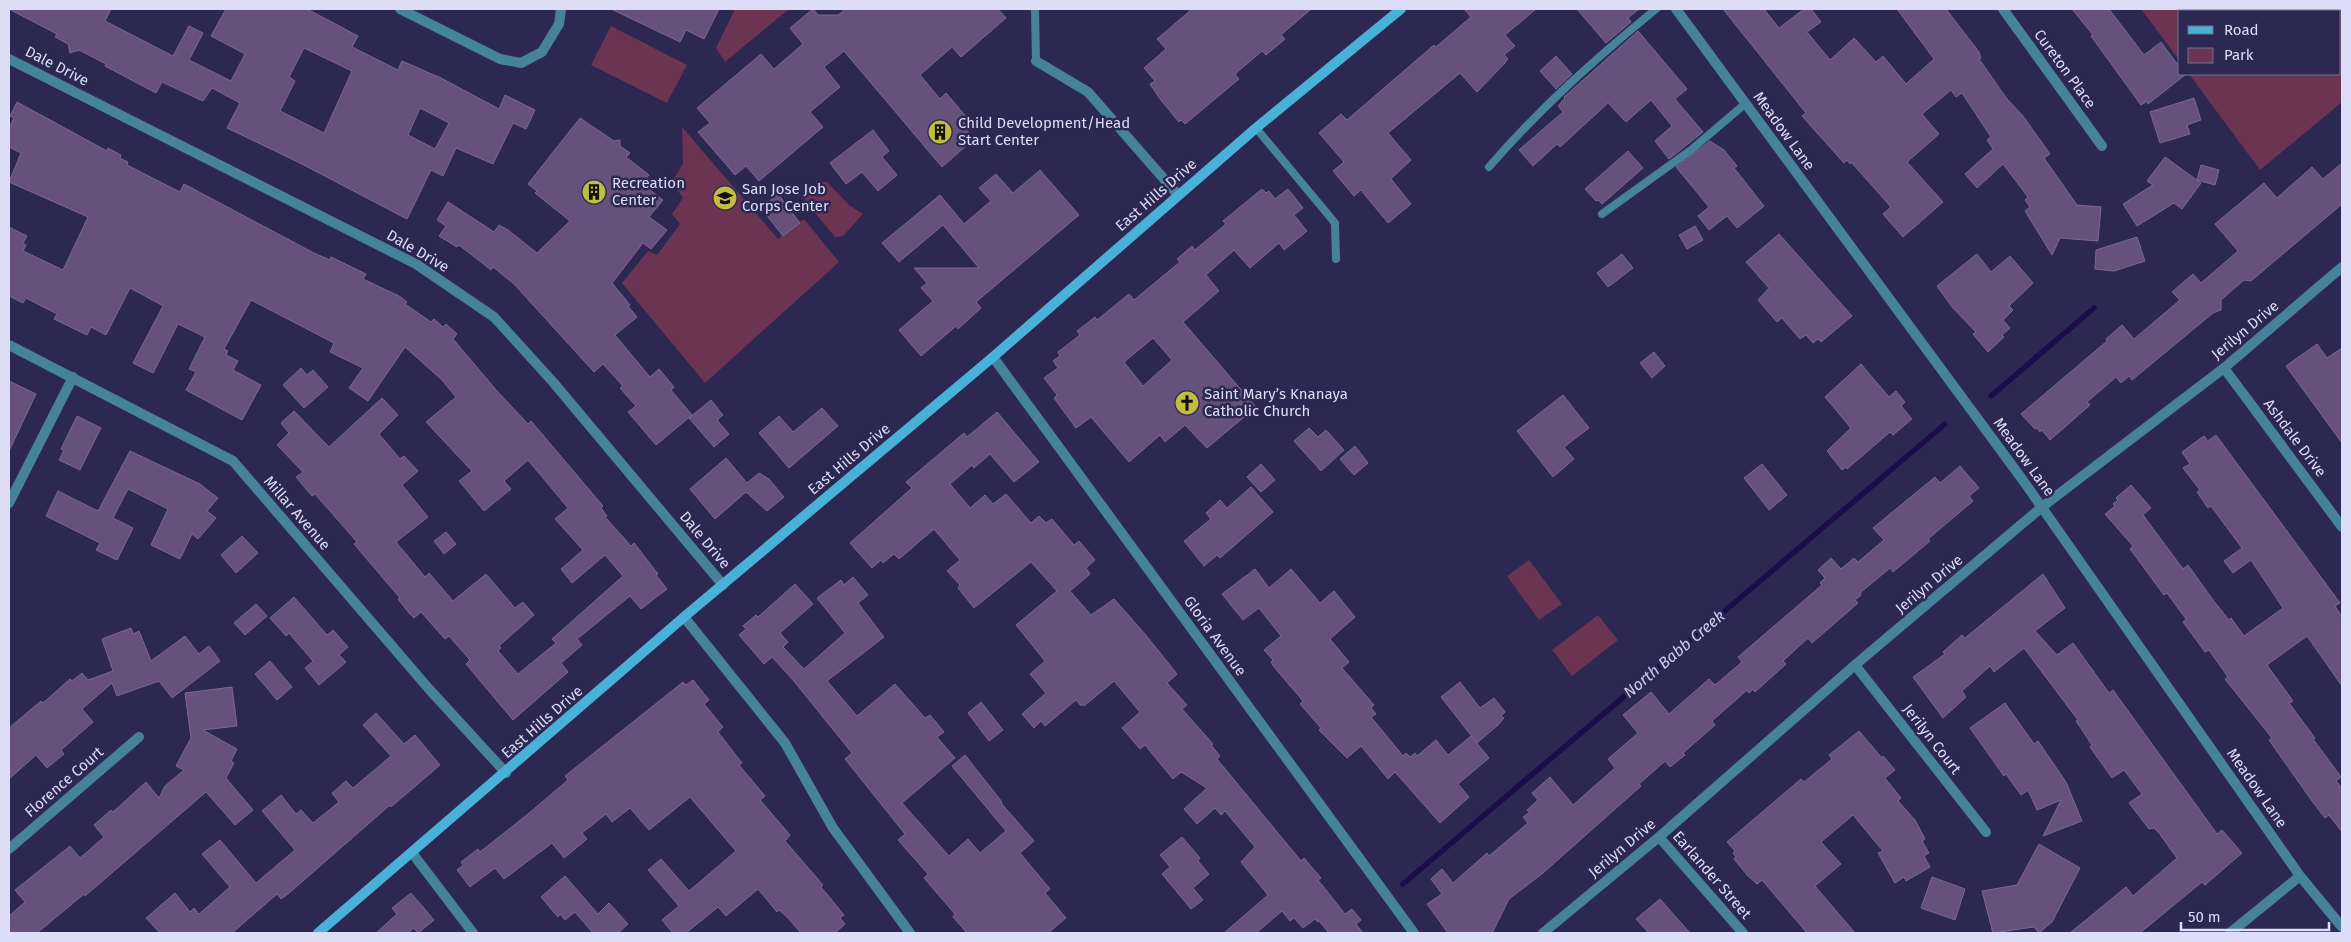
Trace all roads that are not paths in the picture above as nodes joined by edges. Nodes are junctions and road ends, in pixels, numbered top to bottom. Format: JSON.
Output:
{"nodes":[{"id":1,"x":400,"y":9,"type":"edge"},
{"id":2,"x":561,"y":9,"type":"edge"},
{"id":3,"x":1035,"y":9,"type":"edge"},
{"id":4,"x":1401,"y":9,"type":"edge"},
{"id":5,"x":1656,"y":9,"type":"edge"},
{"id":6,"x":1676,"y":9,"type":"edge"},
{"id":7,"x":2003,"y":9,"type":"edge"},
{"id":8,"x":9,"y":59,"type":"edge"},
{"id":9,"x":1036,"y":61,"type":"joint"},
{"id":10,"x":1746,"y":103,"type":"junction"},
{"id":11,"x":1256,"y":128,"type":"junction"},
{"id":12,"x":2102,"y":146,"type":"dead end"},
{"id":13,"x":1489,"y":167,"type":"dead end"},
{"id":14,"x":1178,"y":196,"type":"junction"},
{"id":15,"x":1602,"y":214,"type":"dead end"},
{"id":16,"x":1336,"y":259,"type":"dead end"},
{"id":17,"x":2342,"y":267,"type":"edge"},
{"id":18,"x":9,"y":345,"type":"edge"},
{"id":19,"x":992,"y":357,"type":"junction"},
{"id":20,"x":2224,"y":368,"type":"junction"},
{"id":21,"x":73,"y":377,"type":"junction"},
{"id":22,"x":9,"y":503,"type":"edge"},
{"id":23,"x":2042,"y":507,"type":"junction"},
{"id":24,"x":2342,"y":527,"type":"edge"},
{"id":25,"x":723,"y":585,"type":"junction"},
{"id":26,"x":684,"y":617,"type":"junction"},
{"id":27,"x":1856,"y":666,"type":"junction"},
{"id":28,"x":139,"y":737,"type":"dead end"},
{"id":29,"x":506,"y":773,"type":"junction"},
{"id":30,"x":1986,"y":832,"type":"dead end"},
{"id":31,"x":1659,"y":837,"type":"junction"},
{"id":32,"x":9,"y":849,"type":"edge"},
{"id":33,"x":413,"y":854,"type":"junction"},
{"id":34,"x":2300,"y":876,"type":"junction"},
{"id":35,"x":2342,"y":927,"type":"edge"},
{"id":36,"x":318,"y":933,"type":"edge"},
{"id":37,"x":473,"y":933,"type":"edge"},
{"id":38,"x":910,"y":933,"type":"edge"},
{"id":39,"x":1414,"y":933,"type":"edge"},
{"id":40,"x":1543,"y":933,"type":"edge"},
{"id":41,"x":1743,"y":933,"type":"edge"},
{"id":42,"x":2230,"y":933,"type":"edge"}],
"edges":[{"from":1,"to":2,"type":"street"},
{"from":3,"to":9,"type":"lane"},
{"from":4,"to":11,"type":"street","name":"East Hills Drive"},
{"from":5,"to":13,"type":"lane"},
{"from":6,"to":10,"type":"street","name":"Meadow Lane"},
{"from":7,"to":12,"type":"street","name":"Cureton Place"},
{"from":8,"to":25,"type":"street","name":"Dale Drive"},
{"from":9,"to":14,"type":"street"},
{"from":10,"to":15,"type":"lane"},
{"from":10,"to":23,"type":"street","name":"Meadow Lane"},
{"from":11,"to":14,"type":"street","name":"East Hills Drive"},
{"from":11,"to":16,"type":"lane"},
{"from":14,"to":19,"type":"street","name":"East Hills Drive"},
{"from":17,"to":20,"type":"street","name":"Jerilyn Drive"},
{"from":18,"to":21,"type":"street","name":"Millar Avenue"},
{"from":19,"to":25,"type":"street","name":"East Hills Drive"},
{"from":19,"to":39,"type":"street","name":"Gloria Avenue"},
{"from":20,"to":23,"type":"street","name":"Jerilyn Drive"},
{"from":20,"to":24,"type":"street","name":"Ashdale Drive"},
{"from":21,"to":22,"type":"street"},
{"from":21,"to":29,"type":"street","name":"Millar Avenue"},
{"from":23,"to":27,"type":"street","name":"Jerilyn Drive"},
{"from":23,"to":34,"type":"street","name":"Meadow Lane"},
{"from":25,"to":26,"type":"street","name":"East Hills Drive"},
{"from":26,"to":29,"type":"street","name":"East Hills Drive"},
{"from":26,"to":38,"type":"street"},
{"from":27,"to":30,"type":"street","name":"Jerilyn Court"},
{"from":27,"to":31,"type":"street","name":"Jerilyn Drive"},
{"from":28,"to":32,"type":"street","name":"Florence Court"},
{"from":29,"to":33,"type":"street","name":"East Hills Drive"},
{"from":31,"to":40,"type":"street","name":"Jerilyn Drive"},
{"from":31,"to":41,"type":"street","name":"Earlander Street"},
{"from":33,"to":36,"type":"street","name":"East Hills Drive"},
{"from":33,"to":37,"type":"street"},
{"from":34,"to":35,"type":"street","name":"Meadow Lane"},
{"from":34,"to":42,"type":"street"}]}
